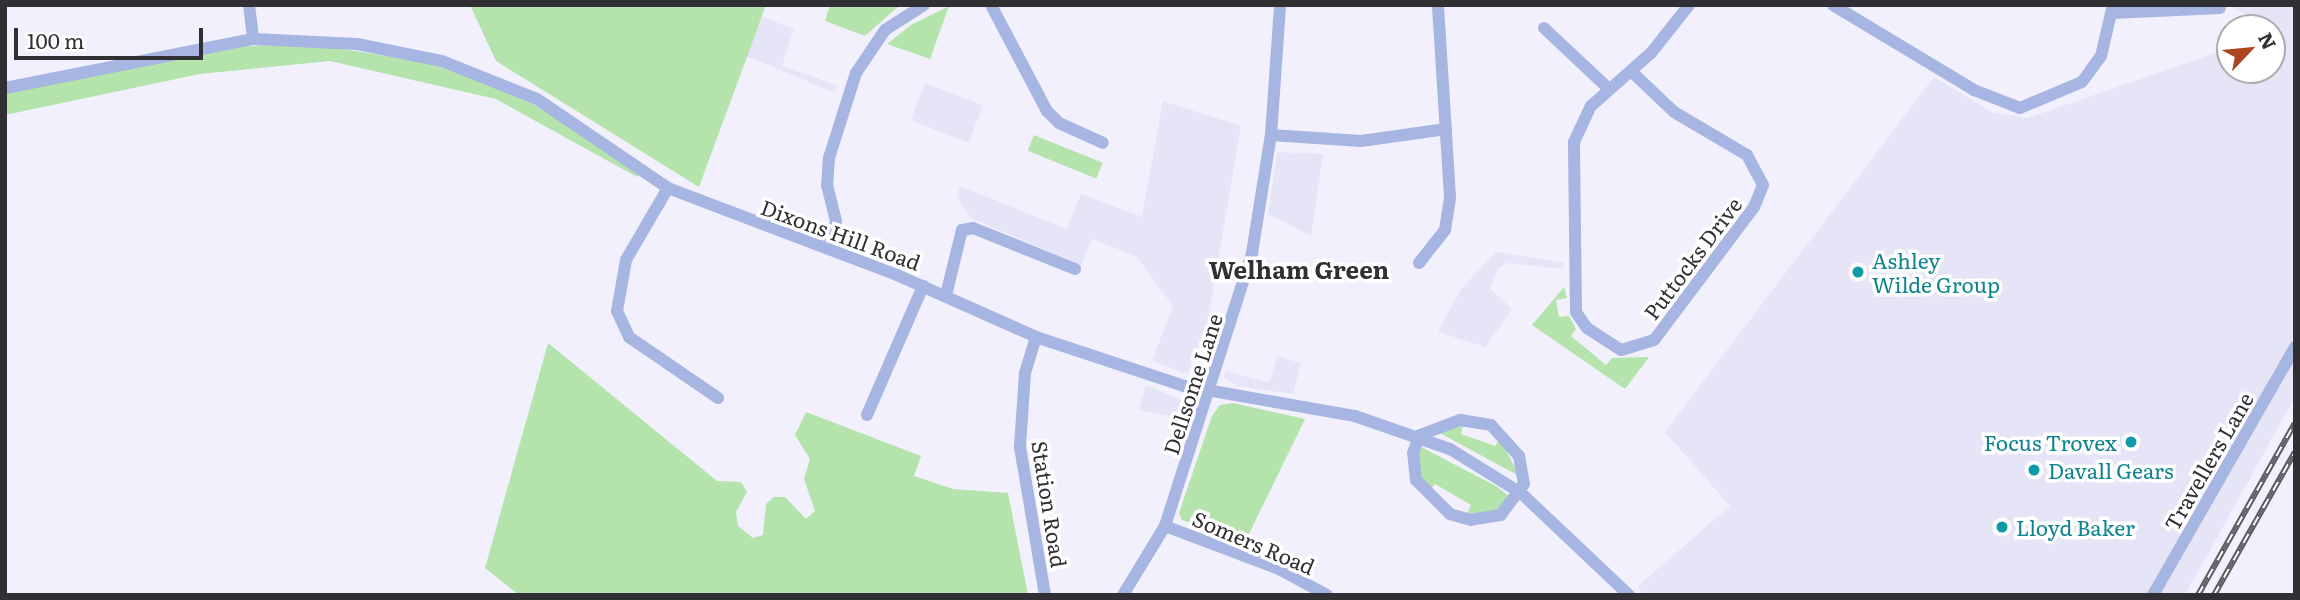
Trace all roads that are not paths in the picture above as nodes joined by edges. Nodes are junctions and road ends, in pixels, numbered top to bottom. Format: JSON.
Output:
{"nodes":[{"id":1,"x":249,"y":5,"type":"edge"},
{"id":2,"x":924,"y":5,"type":"edge"},
{"id":3,"x":991,"y":5,"type":"edge"},
{"id":4,"x":1280,"y":5,"type":"edge"},
{"id":5,"x":1438,"y":5,"type":"edge"},
{"id":6,"x":1689,"y":5,"type":"edge"},
{"id":7,"x":1833,"y":5,"type":"edge"},
{"id":8,"x":2220,"y":8,"type":"dead end"},
{"id":9,"x":2113,"y":9,"type":"edge"},
{"id":10,"x":1544,"y":29,"type":"dead end"},
{"id":11,"x":253,"y":40,"type":"junction"},
{"id":12,"x":1632,"y":72,"type":"junction"},
{"id":13,"x":5,"y":88,"type":"edge"},
{"id":14,"x":1609,"y":89,"type":"junction"},
{"id":15,"x":1446,"y":129,"type":"junction"},
{"id":16,"x":1271,"y":135,"type":"junction"},
{"id":17,"x":1103,"y":143,"type":"dead end"},
{"id":18,"x":668,"y":188,"type":"junction"},
{"id":19,"x":828,"y":249,"type":"junction"},
{"id":20,"x":1419,"y":263,"type":"dead end"},
{"id":21,"x":1075,"y":269,"type":"dead end"},
{"id":22,"x":923,"y":286,"type":"junction"},
{"id":23,"x":946,"y":295,"type":"junction"},
{"id":24,"x":1036,"y":337,"type":"junction"},
{"id":25,"x":2295,"y":347,"type":"edge"},
{"id":26,"x":1211,"y":391,"type":"junction"},
{"id":27,"x":718,"y":398,"type":"dead end"},
{"id":28,"x":867,"y":415,"type":"dead end"},
{"id":29,"x":1419,"y":435,"type":"junction"},
{"id":30,"x":1521,"y":493,"type":"junction"},
{"id":31,"x":1165,"y":526,"type":"junction"},
{"id":32,"x":1045,"y":595,"type":"edge"},
{"id":33,"x":1123,"y":595,"type":"edge"},
{"id":34,"x":1327,"y":595,"type":"edge"},
{"id":35,"x":1629,"y":595,"type":"edge"},
{"id":36,"x":2153,"y":595,"type":"edge"}],
"edges":[{"from":1,"to":11,"type":"street"},
{"from":2,"to":19,"type":"street"},
{"from":3,"to":17,"type":"street"},
{"from":4,"to":16,"type":"street","name":"Dellsome Lane"},
{"from":5,"to":15,"type":"street"},
{"from":6,"to":12,"type":"street","name":"Puttocks Drive"},
{"from":7,"to":9,"type":"street"},
{"from":8,"to":9,"type":"street"},
{"from":10,"to":14,"type":"street"},
{"from":11,"to":13,"type":"street","name":"Dixons Hill Road"},
{"from":11,"to":18,"type":"street","name":"Dixons Hill Road"},
{"from":12,"to":14,"type":"street","name":"Puttocks Drive"},
{"from":12,"to":14,"type":"street","name":"Puttocks Drive"},
{"from":15,"to":16,"type":"street"},
{"from":15,"to":20,"type":"street"},
{"from":16,"to":26,"type":"street","name":"Dellsome Lane"},
{"from":18,"to":19,"type":"street","name":"Dixons Hill Road"},
{"from":18,"to":27,"type":"street"},
{"from":19,"to":22,"type":"street","name":"Dixons Hill Road"},
{"from":21,"to":23,"type":"street"},
{"from":22,"to":23,"type":"street","name":"Dixons Hill Road"},
{"from":22,"to":28,"type":"street"},
{"from":23,"to":24,"type":"street","name":"Dixons Hill Road"},
{"from":24,"to":26,"type":"street","name":"Dixons Hill Road"},
{"from":24,"to":32,"type":"street","name":"Station Road"},
{"from":25,"to":36,"type":"street","name":"Travellers Lane"},
{"from":26,"to":29,"type":"street","name":"Dixons Hill Road"},
{"from":26,"to":31,"type":"street","name":"Dellsome Lane"},
{"from":29,"to":30,"type":"street","name":"Dixons Hill Road"},
{"from":29,"to":30,"type":"street"},
{"from":29,"to":30,"type":"street"},
{"from":30,"to":35,"type":"street","name":"Dixons Hill Road"},
{"from":31,"to":33,"type":"street","name":"Dellsome Lane"},
{"from":31,"to":34,"type":"street","name":"Somers Road"}]}
